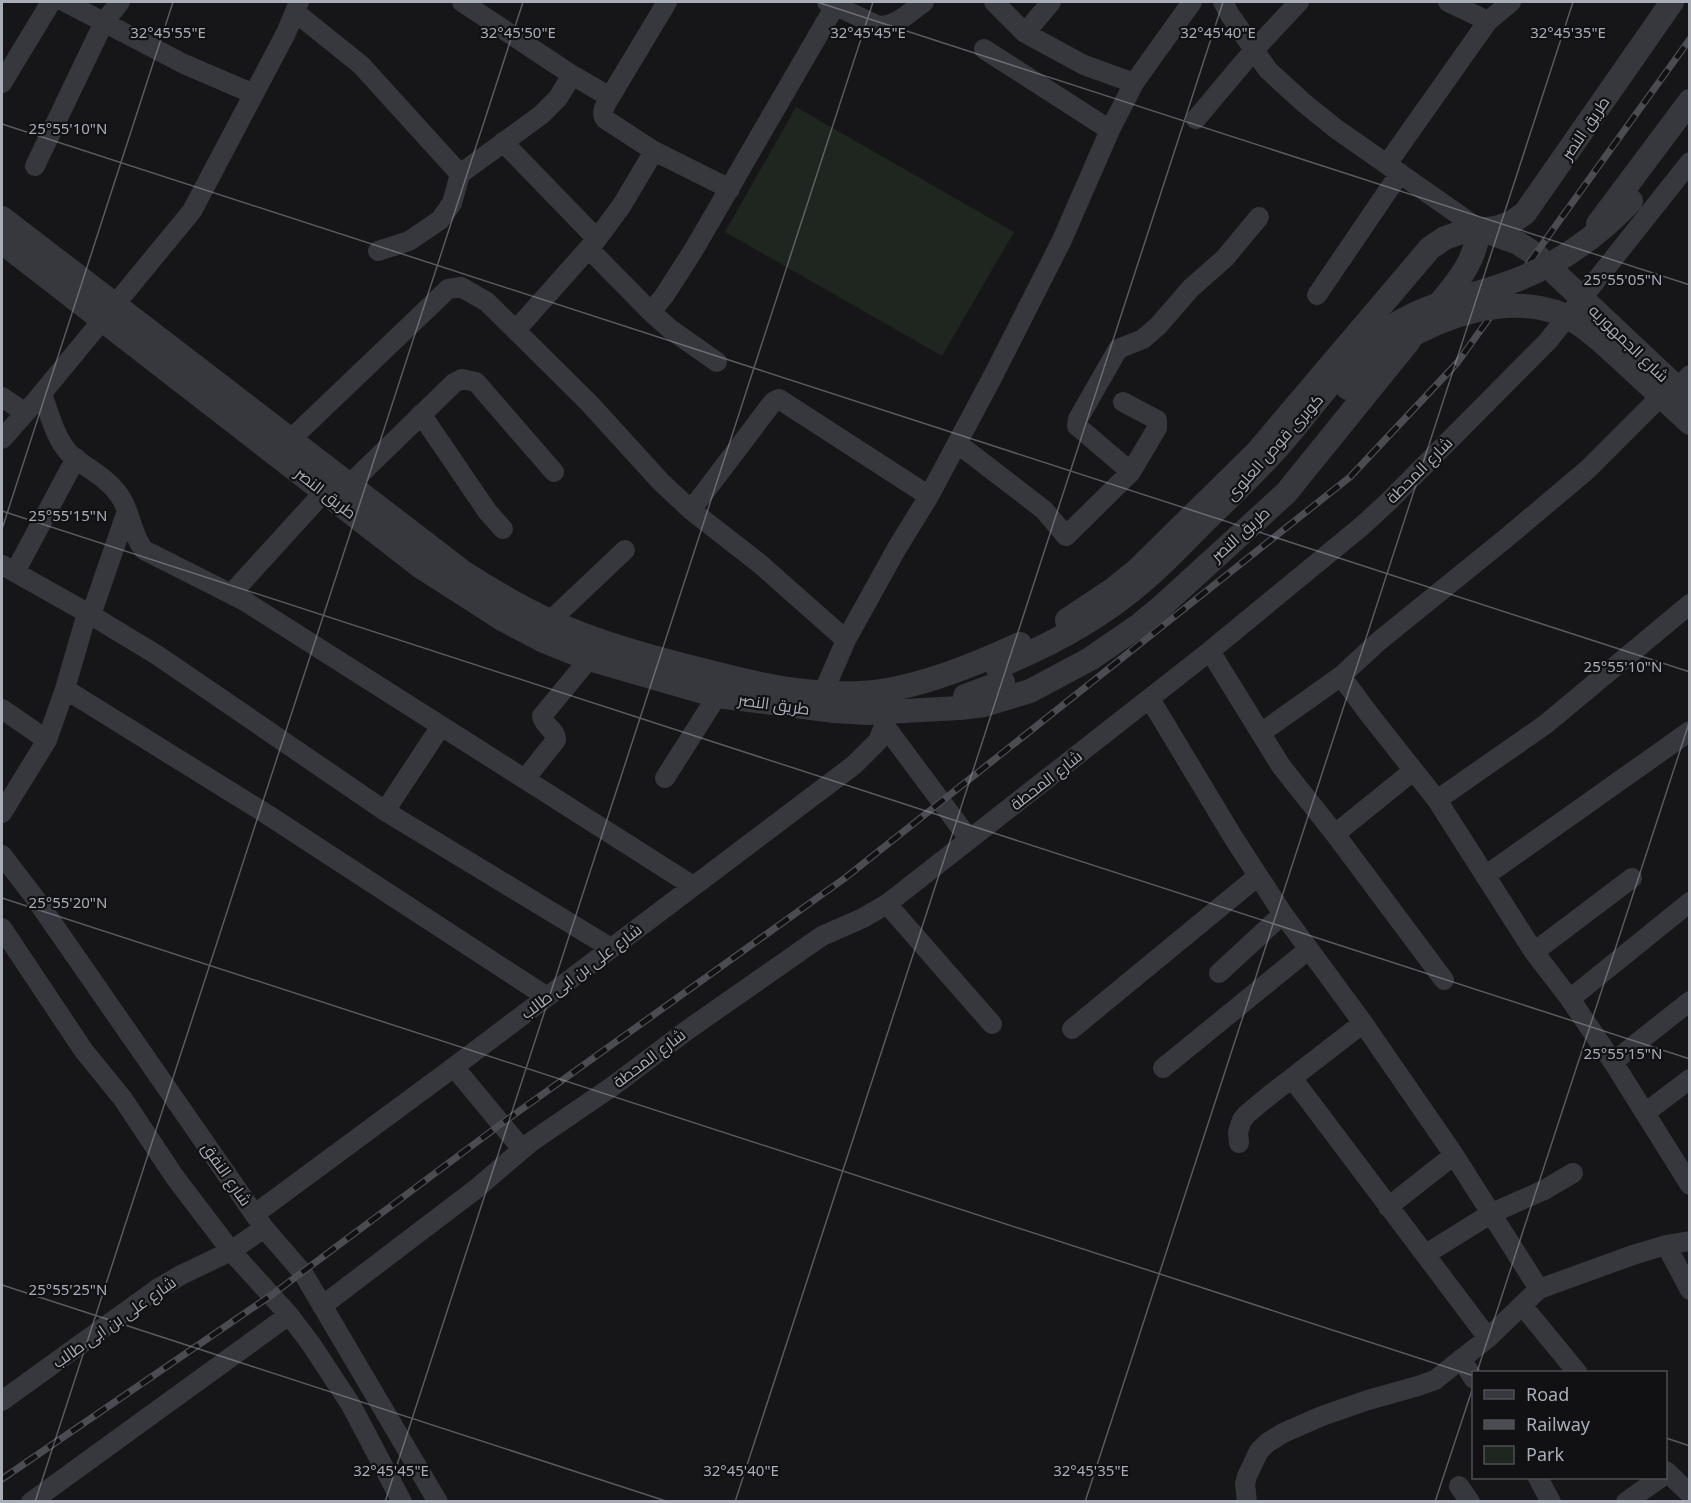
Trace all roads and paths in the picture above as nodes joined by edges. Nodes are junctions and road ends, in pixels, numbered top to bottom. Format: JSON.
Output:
{"nodes":[{"id":1,"x":51,"y":2,"type":"edge"},
{"id":2,"x":65,"y":2,"type":"edge"},
{"id":3,"x":120,"y":2,"type":"edge"},
{"id":4,"x":462,"y":2,"type":"edge"},
{"id":5,"x":667,"y":2,"type":"edge"},
{"id":6,"x":924,"y":2,"type":"edge"},
{"id":7,"x":994,"y":2,"type":"edge"},
{"id":8,"x":1052,"y":2,"type":"edge"},
{"id":9,"x":1192,"y":2,"type":"edge"},
{"id":10,"x":1223,"y":2,"type":"edge"},
{"id":11,"x":1299,"y":2,"type":"edge"},
{"id":12,"x":1448,"y":2,"type":"edge"},
{"id":13,"x":1511,"y":2,"type":"edge"},
{"id":14,"x":1672,"y":2,"type":"edge"},
{"id":15,"x":831,"y":4,"type":"edge"},
{"id":16,"x":297,"y":7,"type":"edge"},
{"id":17,"x":1488,"y":21,"type":"junction"},
{"id":18,"x":104,"y":22,"type":"junction"},
{"id":19,"x":1025,"y":33,"type":"junction"},
{"id":20,"x":984,"y":49,"type":"dead end"},
{"id":21,"x":1254,"y":50,"type":"junction"},
{"id":22,"x":572,"y":75,"type":"junction"},
{"id":23,"x":2,"y":83,"type":"edge"},
{"id":24,"x":1134,"y":83,"type":"junction"},
{"id":25,"x":254,"y":94,"type":"junction"},
{"id":26,"x":610,"y":97,"type":"junction"},
{"id":27,"x":1689,"y":101,"type":"edge"},
{"id":28,"x":1196,"y":118,"type":"dead end"},
{"id":29,"x":1689,"y":127,"type":"edge"},
{"id":30,"x":1110,"y":130,"type":"junction"},
{"id":31,"x":503,"y":142,"type":"junction"},
{"id":32,"x":654,"y":151,"type":"junction"},
{"id":33,"x":1689,"y":162,"type":"edge"},
{"id":34,"x":35,"y":166,"type":"dead end"},
{"id":35,"x":1394,"y":169,"type":"junction"},
{"id":36,"x":460,"y":174,"type":"junction"},
{"id":37,"x":730,"y":189,"type":"junction"},
{"id":38,"x":1259,"y":217,"type":"dead end"},
{"id":39,"x":2,"y":218,"type":"edge"},
{"id":40,"x":1479,"y":229,"type":"junction"},
{"id":41,"x":2,"y":242,"type":"edge"},
{"id":42,"x":593,"y":244,"type":"junction"},
{"id":43,"x":378,"y":251,"type":"dead end"},
{"id":44,"x":1558,"y":276,"type":"junction"},
{"id":45,"x":1317,"y":295,"type":"dead end"},
{"id":46,"x":1581,"y":298,"type":"junction"},
{"id":47,"x":109,"y":312,"type":"junction"},
{"id":48,"x":651,"y":312,"type":"junction"},
{"id":49,"x":1563,"y":321,"type":"junction"},
{"id":50,"x":516,"y":330,"type":"junction"},
{"id":51,"x":717,"y":362,"type":"dead end"},
{"id":52,"x":1685,"y":388,"type":"edge"},
{"id":53,"x":42,"y":393,"type":"junction"},
{"id":54,"x":2,"y":397,"type":"edge"},
{"id":55,"x":1123,"y":402,"type":"dead end"},
{"id":56,"x":1654,"y":403,"type":"junction"},
{"id":57,"x":24,"y":412,"type":"junction"},
{"id":58,"x":421,"y":414,"type":"junction"},
{"id":59,"x":1689,"y":423,"type":"edge"},
{"id":60,"x":1689,"y":435,"type":"edge"},
{"id":61,"x":291,"y":439,"type":"junction"},
{"id":62,"x":2,"y":440,"type":"edge"},
{"id":63,"x":957,"y":442,"type":"junction"},
{"id":64,"x":76,"y":458,"type":"junction"},
{"id":65,"x":554,"y":472,"type":"dead end"},
{"id":66,"x":1131,"y":472,"type":"junction"},
{"id":67,"x":349,"y":485,"type":"junction"},
{"id":68,"x":324,"y":492,"type":"junction"},
{"id":69,"x":929,"y":496,"type":"junction"},
{"id":70,"x":691,"y":510,"type":"junction"},
{"id":71,"x":127,"y":511,"type":"junction"},
{"id":72,"x":502,"y":529,"type":"dead end"},
{"id":73,"x":625,"y":550,"type":"dead end"},
{"id":74,"x":8,"y":568,"type":"edge"},
{"id":75,"x":232,"y":593,"type":"junction"},
{"id":76,"x":1689,"y":604,"type":"edge"},
{"id":77,"x":89,"y":614,"type":"junction"},
{"id":78,"x":550,"y":621,"type":"junction"},
{"id":79,"x":846,"y":640,"type":"junction"},
{"id":80,"x":1210,"y":651,"type":"junction"},
{"id":81,"x":589,"y":659,"type":"junction"},
{"id":82,"x":1000,"y":674,"type":"junction"},
{"id":83,"x":1341,"y":676,"type":"junction"},
{"id":84,"x":65,"y":689,"type":"junction"},
{"id":85,"x":823,"y":693,"type":"junction"},
{"id":86,"x":717,"y":696,"type":"junction"},
{"id":87,"x":1150,"y":699,"type":"junction"},
{"id":88,"x":2,"y":709,"type":"edge"},
{"id":89,"x":926,"y":710,"type":"junction"},
{"id":90,"x":888,"y":719,"type":"junction"},
{"id":91,"x":441,"y":726,"type":"junction"},
{"id":92,"x":1689,"y":731,"type":"edge"},
{"id":93,"x":1261,"y":733,"type":"junction"},
{"id":94,"x":47,"y":740,"type":"junction"},
{"id":95,"x":1413,"y":771,"type":"junction"},
{"id":96,"x":665,"y":778,"type":"dead end"},
{"id":97,"x":525,"y":779,"type":"junction"},
{"id":98,"x":1437,"y":800,"type":"junction"},
{"id":99,"x":385,"y":812,"type":"junction"},
{"id":100,"x":2,"y":813,"type":"edge"},
{"id":101,"x":1335,"y":834,"type":"junction"},
{"id":102,"x":969,"y":839,"type":"junction"},
{"id":103,"x":2,"y":855,"type":"edge"},
{"id":104,"x":1258,"y":876,"type":"junction"},
{"id":105,"x":1485,"y":876,"type":"junction"},
{"id":106,"x":1632,"y":878,"type":"dead end"},
{"id":107,"x":693,"y":886,"type":"junction"},
{"id":108,"x":1689,"y":902,"type":"edge"},
{"id":109,"x":887,"y":904,"type":"junction"},
{"id":110,"x":1283,"y":914,"type":"junction"},
{"id":111,"x":2,"y":928,"type":"edge"},
{"id":112,"x":611,"y":948,"type":"junction"},
{"id":113,"x":1308,"y":949,"type":"junction"},
{"id":114,"x":1534,"y":952,"type":"junction"},
{"id":115,"x":1219,"y":973,"type":"dead end"},
{"id":116,"x":1444,"y":980,"type":"dead end"},
{"id":117,"x":546,"y":997,"type":"junction"},
{"id":118,"x":1570,"y":999,"type":"junction"},
{"id":119,"x":1689,"y":1001,"type":"edge"},
{"id":120,"x":1363,"y":1023,"type":"junction"},
{"id":121,"x":992,"y":1024,"type":"dead end"},
{"id":122,"x":1072,"y":1029,"type":"dead end"},
{"id":123,"x":1612,"y":1062,"type":"junction"},
{"id":124,"x":454,"y":1067,"type":"junction"},
{"id":125,"x":1163,"y":1068,"type":"dead end"},
{"id":126,"x":1292,"y":1078,"type":"junction"},
{"id":127,"x":1689,"y":1078,"type":"edge"},
{"id":128,"x":1645,"y":1113,"type":"junction"},
{"id":129,"x":1239,"y":1143,"type":"dead end"},
{"id":130,"x":522,"y":1149,"type":"junction"},
{"id":131,"x":1454,"y":1155,"type":"junction"},
{"id":132,"x":1573,"y":1173,"type":"dead end"},
{"id":133,"x":1689,"y":1185,"type":"edge"},
{"id":134,"x":1388,"y":1207,"type":"junction"},
{"id":135,"x":1492,"y":1213,"type":"junction"},
{"id":136,"x":259,"y":1221,"type":"junction"},
{"id":137,"x":1689,"y":1241,"type":"edge"},
{"id":138,"x":1666,"y":1245,"type":"junction"},
{"id":139,"x":231,"y":1251,"type":"junction"},
{"id":140,"x":1426,"y":1254,"type":"junction"},
{"id":141,"x":1539,"y":1289,"type":"junction"},
{"id":142,"x":1689,"y":1290,"type":"edge"},
{"id":143,"x":1522,"y":1305,"type":"junction"},
{"id":144,"x":322,"y":1306,"type":"junction"},
{"id":145,"x":289,"y":1315,"type":"junction"},
{"id":146,"x":1488,"y":1338,"type":"junction"},
{"id":147,"x":1461,"y":1359,"type":"junction"},
{"id":148,"x":1576,"y":1371,"type":"edge"},
{"id":149,"x":1472,"y":1377,"type":"edge"},
{"id":150,"x":2,"y":1401,"type":"edge"},
{"id":151,"x":1667,"y":1476,"type":"edge"},
{"id":152,"x":1539,"y":1479,"type":"edge"},
{"id":153,"x":1658,"y":1479,"type":"edge"},
{"id":154,"x":1689,"y":1494,"type":"edge"},
{"id":155,"x":31,"y":1502,"type":"edge"},
{"id":156,"x":402,"y":1502,"type":"edge"},
{"id":157,"x":438,"y":1502,"type":"edge"},
{"id":158,"x":1248,"y":1502,"type":"edge"},
{"id":159,"x":1551,"y":1502,"type":"edge"},
{"id":160,"x":1626,"y":1502,"type":"edge"}],
"edges":[{"from":1,"to":23,"type":"street"},
{"from":2,"to":18,"type":"street"},
{"from":3,"to":18,"type":"street"},
{"from":4,"to":22,"type":"street"},
{"from":5,"to":26,"type":"street"},
{"from":6,"to":15,"type":"street"},
{"from":7,"to":19,"type":"street"},
{"from":8,"to":19,"type":"street"},
{"from":9,"to":24,"type":"street"},
{"from":10,"to":21,"type":"street"},
{"from":11,"to":21,"type":"street"},
{"from":12,"to":17,"type":"street"},
{"from":13,"to":17,"type":"street"},
{"from":14,"to":40,"type":"street","name":"طريق النصر"},
{"from":15,"to":37,"type":"street"},
{"from":16,"to":25,"type":"street"},
{"from":16,"to":36,"type":"street"},
{"from":17,"to":35,"type":"street"},
{"from":18,"to":25,"type":"street"},
{"from":18,"to":34,"type":"street"},
{"from":19,"to":24,"type":"street"},
{"from":20,"to":30,"type":"street"},
{"from":21,"to":28,"type":"street"},
{"from":21,"to":35,"type":"street"},
{"from":22,"to":26,"type":"street"},
{"from":22,"to":31,"type":"street"},
{"from":24,"to":30,"type":"street"},
{"from":25,"to":47,"type":"street"},
{"from":26,"to":32,"type":"street"},
{"from":27,"to":44,"type":"street"},
{"from":29,"to":82,"type":"street","name":"كوبرى قوص العلوى","bridge":true},
{"from":30,"to":63,"type":"street"},
{"from":31,"to":36,"type":"street"},
{"from":31,"to":42,"type":"street"},
{"from":32,"to":37,"type":"street"},
{"from":32,"to":42,"type":"street"},
{"from":33,"to":46,"type":"street","name":"شارع المحطة"},
{"from":35,"to":40,"type":"street"},
{"from":35,"to":45,"type":"street"},
{"from":36,"to":43,"type":"street"},
{"from":37,"to":48,"type":"street"},
{"from":38,"to":66,"type":"street"},
{"from":39,"to":47,"type":"street","name":"طريق النصر"},
{"from":40,"to":44,"type":"street","name":"شارع الجمهوريه"},
{"from":40,"to":85,"type":"street","name":"طريق النصر"},
{"from":40,"to":89,"type":"street","name":"طريق النصر"},
{"from":41,"to":47,"type":"street","name":"طريق النصر"},
{"from":42,"to":48,"type":"street"},
{"from":42,"to":50,"type":"street"},
{"from":44,"to":46,"type":"street","name":"شارع الجمهوريه"},
{"from":46,"to":49,"type":"street","name":"شارع المحطة"},
{"from":46,"to":52,"type":"street","name":"شارع الجمهوريه"},
{"from":47,"to":53,"type":"street"},
{"from":47,"to":61,"type":"street","name":"طريق النصر"},
{"from":47,"to":68,"type":"street","name":"طريق النصر"},
{"from":48,"to":51,"type":"street"},
{"from":49,"to":56,"type":"street"},
{"from":49,"to":80,"type":"street","name":"شارع المحطة"},
{"from":50,"to":61,"type":"street"},
{"from":50,"to":70,"type":"street"},
{"from":53,"to":57,"type":"street"},
{"from":53,"to":64,"type":"street"},
{"from":54,"to":57,"type":"street"},
{"from":55,"to":66,"type":"street"},
{"from":56,"to":60,"type":"street"},
{"from":56,"to":83,"type":"street"},
{"from":57,"to":62,"type":"street"},
{"from":58,"to":65,"type":"street"},
{"from":58,"to":67,"type":"street"},
{"from":58,"to":72,"type":"street"},
{"from":59,"to":82,"type":"street","name":"كوبرى قوص العلوى","bridge":true},
{"from":61,"to":67,"type":"street","name":"طريق النصر"},
{"from":63,"to":66,"type":"street"},
{"from":63,"to":69,"type":"street"},
{"from":64,"to":71,"type":"street"},
{"from":64,"to":74,"type":"street"},
{"from":67,"to":78,"type":"street","name":"طريق النصر"},
{"from":68,"to":75,"type":"street"},
{"from":68,"to":81,"type":"street","name":"طريق النصر"},
{"from":69,"to":70,"type":"street"},
{"from":69,"to":79,"type":"street"},
{"from":70,"to":79,"type":"street"},
{"from":71,"to":75,"type":"street"},
{"from":71,"to":77,"type":"street"},
{"from":73,"to":78,"type":"street"},
{"from":74,"to":77,"type":"street"},
{"from":75,"to":91,"type":"street"},
{"from":76,"to":98,"type":"street"},
{"from":77,"to":84,"type":"street"},
{"from":77,"to":99,"type":"street"},
{"from":78,"to":85,"type":"street","name":"طريق النصر"},
{"from":79,"to":85,"type":"street"},
{"from":80,"to":87,"type":"street","name":"شارع المحطة"},
{"from":80,"to":93,"type":"street"},
{"from":81,"to":86,"type":"street","name":"طريق النصر"},
{"from":81,"to":97,"type":"street"},
{"from":82,"to":85,"type":"street","name":"كوبرى قوص العلوى"},
{"from":82,"to":89,"type":"street","name":"كوبرى قوص العلوى"},
{"from":83,"to":93,"type":"street"},
{"from":83,"to":95,"type":"street"},
{"from":84,"to":94,"type":"street"},
{"from":84,"to":117,"type":"street"},
{"from":86,"to":90,"type":"street","name":"طريق النصر"},
{"from":86,"to":96,"type":"street"},
{"from":87,"to":102,"type":"street","name":"شارع المحطة"},
{"from":87,"to":104,"type":"street"},
{"from":88,"to":94,"type":"street"},
{"from":89,"to":90,"type":"street","name":"طريق النصر"},
{"from":90,"to":102,"type":"street"},
{"from":90,"to":107,"type":"street","name":"شارع على بن ابى طالب"},
{"from":91,"to":97,"type":"street"},
{"from":91,"to":99,"type":"street"},
{"from":92,"to":105,"type":"street"},
{"from":93,"to":101,"type":"street"},
{"from":94,"to":100,"type":"street"},
{"from":95,"to":98,"type":"street"},
{"from":95,"to":101,"type":"street"},
{"from":97,"to":107,"type":"street"},
{"from":98,"to":105,"type":"street"},
{"from":99,"to":112,"type":"street"},
{"from":101,"to":116,"type":"street"},
{"from":102,"to":109,"type":"street","name":"شارع المحطة"},
{"from":103,"to":136,"type":"street","name":"شارع النفق"},
{"from":104,"to":110,"type":"street"},
{"from":104,"to":122,"type":"street"},
{"from":105,"to":114,"type":"street"},
{"from":106,"to":114,"type":"street"},
{"from":107,"to":112,"type":"street","name":"شارع على بن ابى طالب"},
{"from":108,"to":118,"type":"street"},
{"from":109,"to":121,"type":"street"},
{"from":109,"to":130,"type":"street","name":"شارع المحطة"},
{"from":110,"to":113,"type":"street"},
{"from":110,"to":115,"type":"street"},
{"from":111,"to":139,"type":"street"},
{"from":112,"to":117,"type":"street","name":"شارع على بن ابى طالب"},
{"from":113,"to":120,"type":"street"},
{"from":113,"to":125,"type":"street"},
{"from":114,"to":118,"type":"street"},
{"from":117,"to":124,"type":"street","name":"شارع على بن ابى طالب"},
{"from":118,"to":123,"type":"street"},
{"from":119,"to":123,"type":"street"},
{"from":120,"to":126,"type":"street"},
{"from":120,"to":131,"type":"street"},
{"from":123,"to":128,"type":"street"},
{"from":124,"to":130,"type":"street"},
{"from":124,"to":136,"type":"street","name":"شارع على بن ابى طالب"},
{"from":126,"to":129,"type":"street"},
{"from":126,"to":134,"type":"street"},
{"from":127,"to":128,"type":"street"},
{"from":128,"to":133,"type":"street"},
{"from":130,"to":144,"type":"street","name":"شارع المحطة"},
{"from":131,"to":134,"type":"street"},
{"from":131,"to":135,"type":"street"},
{"from":132,"to":135,"type":"street"},
{"from":134,"to":140,"type":"street"},
{"from":135,"to":140,"type":"street"},
{"from":135,"to":141,"type":"street"},
{"from":136,"to":139,"type":"street","name":"شارع على بن ابى طالب"},
{"from":136,"to":144,"type":"street","name":"شارع النفق"},
{"from":137,"to":138,"type":"street"},
{"from":138,"to":141,"type":"street"},
{"from":138,"to":142,"type":"street"},
{"from":139,"to":145,"type":"street"},
{"from":139,"to":150,"type":"street","name":"شارع على بن ابى طالب"},
{"from":140,"to":146,"type":"street"},
{"from":141,"to":143,"type":"street"},
{"from":143,"to":146,"type":"street"},
{"from":143,"to":148,"type":"street"},
{"from":144,"to":157,"type":"street","name":"شارع النفق"},
{"from":145,"to":155,"type":"street"},
{"from":145,"to":156,"type":"street"},
{"from":146,"to":147,"type":"street"},
{"from":147,"to":149,"type":"street"},
{"from":147,"to":158,"type":"street"},
{"from":151,"to":154,"type":"street"},
{"from":152,"to":159,"type":"street"},
{"from":153,"to":160,"type":"street"}]}
